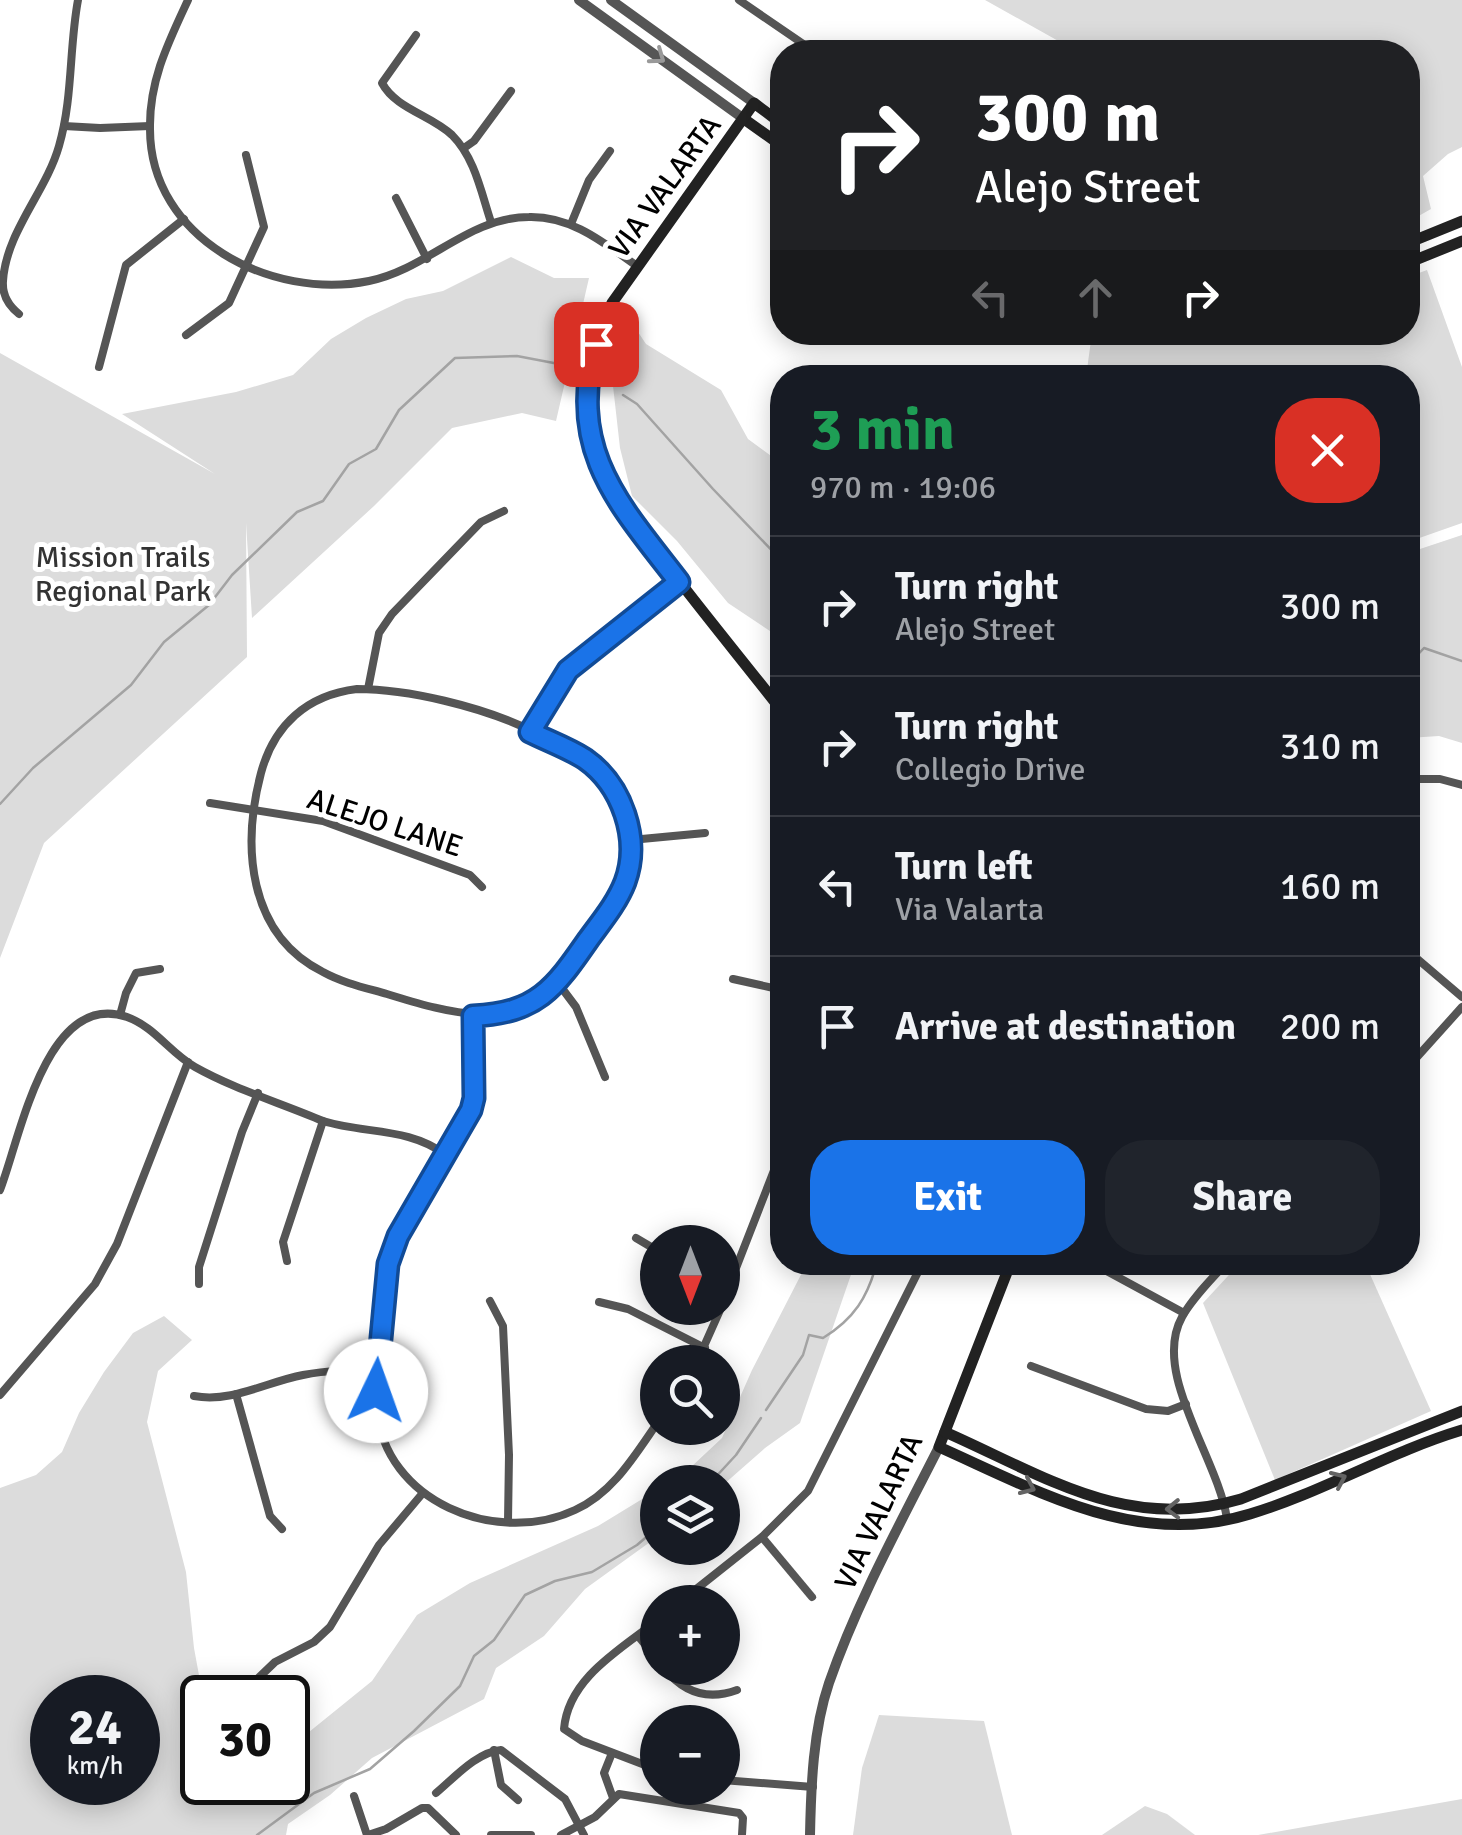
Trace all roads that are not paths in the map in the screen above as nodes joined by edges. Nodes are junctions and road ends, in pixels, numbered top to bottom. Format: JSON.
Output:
{"nodes":[{"id":1,"x":78,"y":0,"type":"edge"},
{"id":2,"x":188,"y":0,"type":"edge"},
{"id":3,"x":578,"y":0,"type":"edge"},
{"id":4,"x":611,"y":0,"type":"edge"},
{"id":5,"x":739,"y":0,"type":"edge"},
{"id":6,"x":416,"y":35,"type":"dead end"},
{"id":7,"x":797,"y":40,"type":"edge"},
{"id":8,"x":510,"y":91,"type":"dead end"},
{"id":9,"x":754,"y":103,"type":"junction"},
{"id":10,"x":770,"y":115,"type":"edge"},
{"id":11,"x":744,"y":119,"type":"junction"},
{"id":12,"x":64,"y":126,"type":"junction"},
{"id":13,"x":150,"y":126,"type":"junction"},
{"id":14,"x":770,"y":137,"type":"edge"},
{"id":15,"x":464,"y":148,"type":"junction"},
{"id":16,"x":610,"y":151,"type":"dead end"},
{"id":17,"x":246,"y":155,"type":"dead end"},
{"id":18,"x":396,"y":198,"type":"dead end"},
{"id":19,"x":184,"y":219,"type":"junction"},
{"id":20,"x":1462,"y":221,"type":"edge"},
{"id":21,"x":491,"y":222,"type":"junction"},
{"id":22,"x":571,"y":224,"type":"junction"},
{"id":23,"x":1420,"y":238,"type":"edge"},
{"id":24,"x":1462,"y":241,"type":"edge"},
{"id":25,"x":1420,"y":257,"type":"edge"},
{"id":26,"x":427,"y":259,"type":"junction"},
{"id":27,"x":637,"y":266,"type":"junction"},
{"id":28,"x":246,"y":268,"type":"junction"},
{"id":29,"x":19,"y":314,"type":"dead end"},
{"id":30,"x":186,"y":335,"type":"dead end"},
{"id":31,"x":99,"y":366,"type":"dead end"},
{"id":32,"x":504,"y":512,"type":"dead end"},
{"id":33,"x":679,"y":582,"type":"junction"},
{"id":34,"x":368,"y":688,"type":"junction"},
{"id":35,"x":770,"y":696,"type":"edge"},
{"id":36,"x":530,"y":732,"type":"junction"},
{"id":37,"x":1420,"y":779,"type":"edge"},
{"id":38,"x":1462,"y":786,"type":"edge"},
{"id":39,"x":210,"y":803,"type":"dead end"},
{"id":40,"x":252,"y":807,"type":"junction"},
{"id":41,"x":705,"y":832,"type":"dead end"},
{"id":42,"x":631,"y":840,"type":"junction"},
{"id":43,"x":482,"y":886,"type":"dead end"},
{"id":44,"x":1420,"y":960,"type":"edge"},
{"id":45,"x":160,"y":968,"type":"dead end"},
{"id":46,"x":733,"y":979,"type":"dead end"},
{"id":47,"x":558,"y":983,"type":"junction"},
{"id":48,"x":770,"y":987,"type":"edge"},
{"id":49,"x":1462,"y":997,"type":"edge"},
{"id":50,"x":1462,"y":1007,"type":"edge"},
{"id":51,"x":120,"y":1015,"type":"junction"},
{"id":52,"x":473,"y":1016,"type":"junction"},
{"id":53,"x":1420,"y":1054,"type":"edge"},
{"id":54,"x":188,"y":1062,"type":"junction"},
{"id":55,"x":605,"y":1077,"type":"dead end"},
{"id":56,"x":258,"y":1093,"type":"junction"},
{"id":57,"x":322,"y":1121,"type":"junction"},
{"id":58,"x":446,"y":1155,"type":"junction"},
{"id":59,"x":770,"y":1179,"type":"edge"},
{"id":60,"x":0,"y":1190,"type":"edge"},
{"id":61,"x":636,"y":1238,"type":"dead end"},
{"id":62,"x":640,"y":1240,"type":"edge"},
{"id":63,"x":740,"y":1252,"type":"edge"},
{"id":64,"x":287,"y":1261,"type":"dead end"},
{"id":65,"x":916,"y":1275,"type":"edge"},
{"id":66,"x":1006,"y":1275,"type":"edge"},
{"id":67,"x":1114,"y":1275,"type":"edge"},
{"id":68,"x":1217,"y":1275,"type":"edge"},
{"id":69,"x":199,"y":1284,"type":"dead end"},
{"id":70,"x":490,"y":1301,"type":"dead end"},
{"id":71,"x":599,"y":1302,"type":"dead end"},
{"id":72,"x":1184,"y":1313,"type":"junction"},
{"id":73,"x":699,"y":1345,"type":"edge"},
{"id":74,"x":1031,"y":1366,"type":"dead end"},
{"id":75,"x":376,"y":1370,"type":"junction"},
{"id":76,"x":236,"y":1394,"type":"junction"},
{"id":77,"x":0,"y":1395,"type":"edge"},
{"id":78,"x":194,"y":1396,"type":"dead end"},
{"id":79,"x":1186,"y":1404,"type":"junction"},
{"id":80,"x":1462,"y":1411,"type":"edge"},
{"id":81,"x":1429,"y":1422,"type":"junction"},
{"id":82,"x":1462,"y":1430,"type":"edge"},
{"id":83,"x":945,"y":1432,"type":"junction"},
{"id":84,"x":1428,"y":1442,"type":"junction"},
{"id":85,"x":641,"y":1445,"type":"edge"},
{"id":86,"x":938,"y":1447,"type":"junction"},
{"id":87,"x":422,"y":1494,"type":"junction"},
{"id":88,"x":1225,"y":1504,"type":"junction"},
{"id":89,"x":1227,"y":1519,"type":"junction"},
{"id":90,"x":508,"y":1521,"type":"junction"},
{"id":91,"x":282,"y":1529,"type":"dead end"},
{"id":92,"x":762,"y":1537,"type":"junction"},
{"id":93,"x":701,"y":1585,"type":"edge"},
{"id":94,"x":812,"y":1596,"type":"dead end"},
{"id":95,"x":638,"y":1636,"type":"joint"},
{"id":96,"x":640,"y":1638,"type":"edge"},
{"id":97,"x":261,"y":1675,"type":"edge"},
{"id":98,"x":683,"y":1685,"type":"edge"},
{"id":99,"x":737,"y":1690,"type":"dead end"},
{"id":100,"x":494,"y":1750,"type":"junction"},
{"id":101,"x":612,"y":1753,"type":"junction"},
{"id":102,"x":640,"y":1763,"type":"edge"},
{"id":103,"x":740,"y":1781,"type":"edge"},
{"id":104,"x":813,"y":1787,"type":"junction"},
{"id":105,"x":436,"y":1793,"type":"dead end"},
{"id":106,"x":354,"y":1796,"type":"dead end"},
{"id":107,"x":613,"y":1798,"type":"junction"},
{"id":108,"x":518,"y":1800,"type":"dead end"},
{"id":109,"x":581,"y":1831,"type":"edge"},
{"id":110,"x":368,"y":1835,"type":"edge"},
{"id":111,"x":456,"y":1835,"type":"edge"},
{"id":112,"x":491,"y":1835,"type":"edge"},
{"id":113,"x":522,"y":1835,"type":"edge"},
{"id":114,"x":531,"y":1835,"type":"edge"},
{"id":115,"x":561,"y":1835,"type":"edge"},
{"id":116,"x":742,"y":1835,"type":"edge"},
{"id":117,"x":810,"y":1835,"type":"edge"}],
"edges":[{"from":1,"to":12,"type":"street"},
{"from":2,"to":13,"type":"street"},
{"from":3,"to":11,"type":"street","one_way":true},
{"from":4,"to":9,"type":"street"},
{"from":5,"to":7,"type":"street"},
{"from":6,"to":15,"type":"street"},
{"from":8,"to":15,"type":"street"},
{"from":9,"to":10,"type":"main road"},
{"from":9,"to":11,"type":"main road","name":"VIA VALARTA"},
{"from":11,"to":14,"type":"main road"},
{"from":11,"to":27,"type":"main road","name":"VIA VALARTA"},
{"from":12,"to":13,"type":"street"},
{"from":12,"to":29,"type":"street"},
{"from":13,"to":19,"type":"street"},
{"from":15,"to":21,"type":"street"},
{"from":16,"to":22,"type":"street"},
{"from":17,"to":28,"type":"street"},
{"from":18,"to":26,"type":"street"},
{"from":19,"to":28,"type":"street"},
{"from":19,"to":31,"type":"street"},
{"from":20,"to":23,"type":"main road"},
{"from":21,"to":22,"type":"street"},
{"from":21,"to":26,"type":"street"},
{"from":22,"to":27,"type":"street"},
{"from":24,"to":25,"type":"main road"},
{"from":26,"to":28,"type":"street"},
{"from":27,"to":33,"type":"main road","name":"VIA VALARTA"},
{"from":28,"to":30,"type":"street"},
{"from":32,"to":34,"type":"street"},
{"from":33,"to":35,"type":"main road","name":"VIA VALARTA"},
{"from":33,"to":36,"type":"street"},
{"from":34,"to":36,"type":"street"},
{"from":34,"to":40,"type":"street"},
{"from":36,"to":42,"type":"street"},
{"from":37,"to":38,"type":"street"},
{"from":39,"to":40,"type":"street","name":"ALEJO LANE"},
{"from":40,"to":43,"type":"street","name":"ALEJO LANE"},
{"from":40,"to":52,"type":"street"},
{"from":41,"to":42,"type":"street"},
{"from":42,"to":47,"type":"street"},
{"from":44,"to":49,"type":"street"},
{"from":45,"to":51,"type":"street"},
{"from":46,"to":48,"type":"street"},
{"from":47,"to":52,"type":"street"},
{"from":47,"to":55,"type":"street"},
{"from":50,"to":53,"type":"street"},
{"from":51,"to":54,"type":"street"},
{"from":51,"to":60,"type":"street"},
{"from":52,"to":58,"type":"street"},
{"from":54,"to":56,"type":"street"},
{"from":54,"to":77,"type":"street"},
{"from":56,"to":57,"type":"street"},
{"from":56,"to":69,"type":"street"},
{"from":57,"to":58,"type":"street"},
{"from":57,"to":64,"type":"street"},
{"from":58,"to":75,"type":"street"},
{"from":59,"to":63,"type":"street"},
{"from":61,"to":62,"type":"street"},
{"from":65,"to":92,"type":"street"},
{"from":66,"to":83,"type":"main road","name":"VIA VALARTA"},
{"from":67,"to":72,"type":"street"},
{"from":68,"to":72,"type":"street"},
{"from":70,"to":90,"type":"street"},
{"from":71,"to":73,"type":"street"},
{"from":72,"to":79,"type":"street"},
{"from":74,"to":79,"type":"street"},
{"from":75,"to":76,"type":"street"},
{"from":75,"to":87,"type":"street"},
{"from":76,"to":78,"type":"street"},
{"from":76,"to":91,"type":"street"},
{"from":79,"to":88,"type":"street"},
{"from":80,"to":81,"type":"main road"},
{"from":81,"to":84,"type":"main road"},
{"from":81,"to":88,"type":"main road"},
{"from":82,"to":84,"type":"main road"},
{"from":83,"to":86,"type":"main road","name":"VIA VALARTA"},
{"from":88,"to":83,"type":"main road","one_way":true},
{"from":89,"to":84,"type":"main road","one_way":true},
{"from":85,"to":90,"type":"street"},
{"from":86,"to":89,"type":"main road","one_way":true},
{"from":86,"to":104,"type":"street","name":"VIA VALARTA"},
{"from":87,"to":90,"type":"street"},
{"from":87,"to":97,"type":"street"},
{"from":88,"to":89,"type":"street"},
{"from":92,"to":93,"type":"street"},
{"from":92,"to":94,"type":"street"},
{"from":95,"to":96,"type":"street"},
{"from":95,"to":101,"type":"street"},
{"from":98,"to":99,"type":"street"},
{"from":100,"to":105,"type":"street"},
{"from":100,"to":108,"type":"street"},
{"from":100,"to":109,"type":"street"},
{"from":101,"to":102,"type":"street"},
{"from":101,"to":107,"type":"street"},
{"from":103,"to":104,"type":"street"},
{"from":104,"to":117,"type":"street","name":"VIA VALARTA"},
{"from":106,"to":110,"type":"street"},
{"from":107,"to":109,"type":"street"},
{"from":107,"to":116,"type":"street"},
{"from":109,"to":115,"type":"street"},
{"from":110,"to":111,"type":"street"},
{"from":112,"to":113,"type":"street"},
{"from":113,"to":114,"type":"street"}]}
